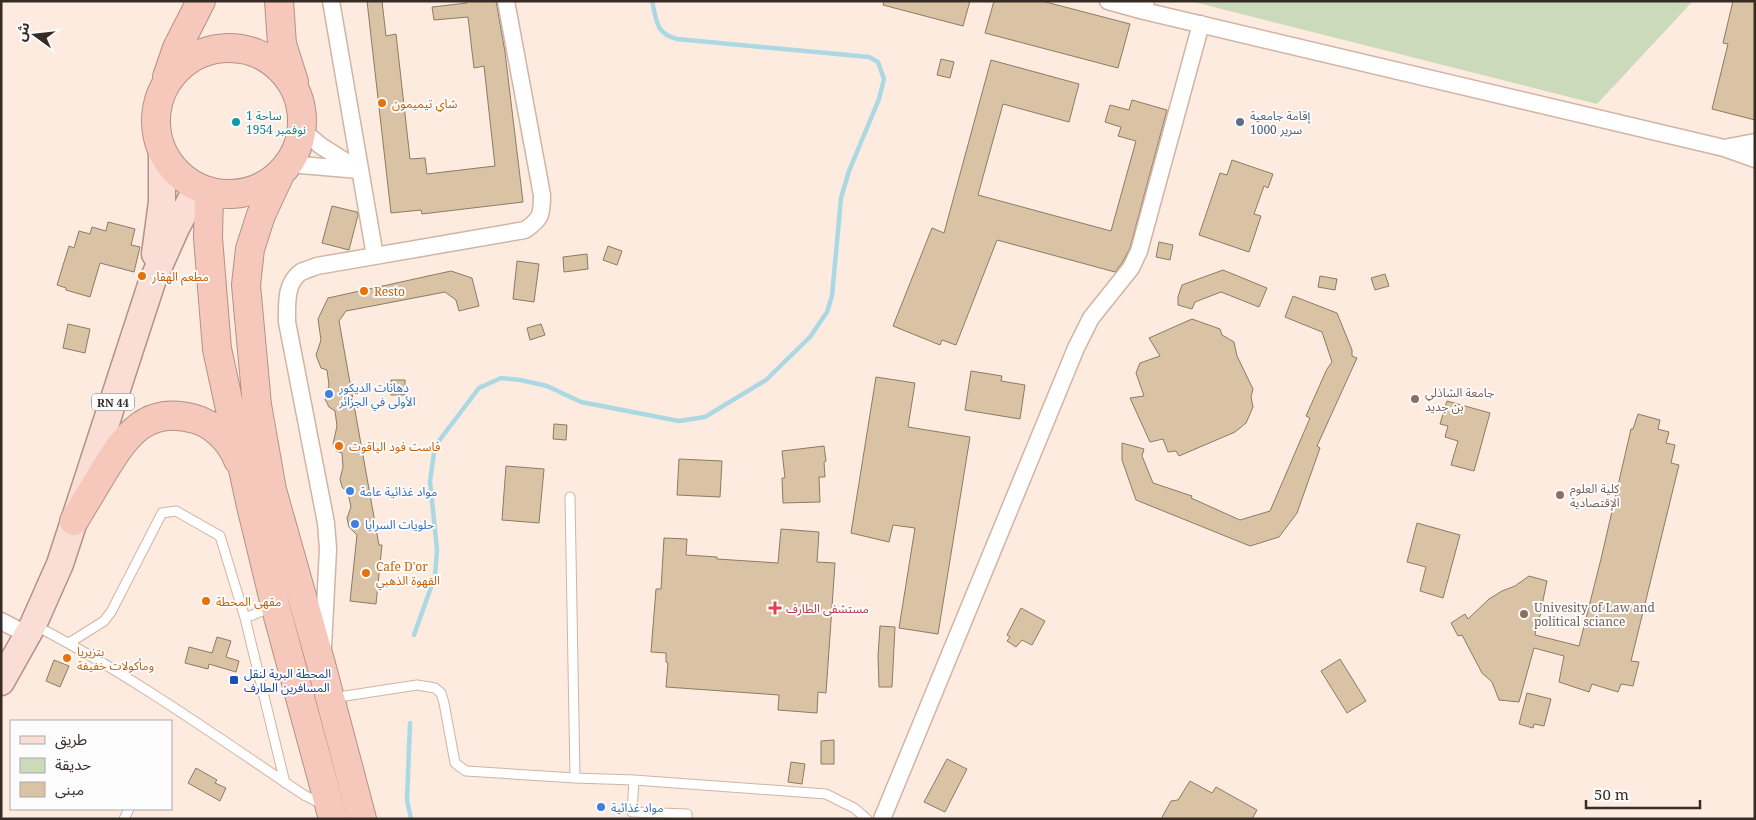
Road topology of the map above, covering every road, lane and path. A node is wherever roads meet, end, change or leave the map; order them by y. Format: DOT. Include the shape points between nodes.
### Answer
graph roads {
  1 [pos="201,1"];
  2 [pos="278,1"];
  3 [pos="331,1"];
  4 [pos="506,1"];
  5 [pos="1108,1"];
  6 [pos="1145,6"];
  7 [pos="1202,24"];
  8 [pos="162,90"];
  9 [pos="297,93"];
  10 [pos="302,130"];
  11 [pos="1755,142"];
  12 [pos="1724,148"];
  13 [pos="162,151"];
  14 [pos="1755,159"];
  15 [pos="284,169"];
  16 [pos="359,170"];
  17 [pos="203,190"];
  18 [pos="375,256"];
  19 [pos="152,282"];
  20 [pos="570,498"];
  21 [pos="251,506"];
  22 [pos="74,521"];
  23 [pos="275,605"];
  24 [pos="245,618"];
  25 [pos="1,621"];
  26 [pos="30,630"];
  27 [pos="69,643"];
  28 [pos="321,664"];
  29 [pos="1,682"];
  30 [pos="330,699"];
  31 [pos="575,778"];
  32 [pos="634,780"];
  33 [pos="285,783"];
  34 [pos="346,812"];
  35 [pos="687,819"];
  36 [pos="867,819"];
  37 [pos="882,819"];
  1 -- 8 [label="highway" via="177,48"];
  2 -- 9 [label="highway" via="282,44"];
  3 -- 16 [label="street"];
  4 -- 18 [label="street" via="542,195 542,211 538,220 525,230"];
  5 -- 6 [label="street"];
  6 -- 7 [label="street"];
  7 -- 12 [label="street"];
  7 -- 37 [label="street" via="1139,251 1131,268 1091,318 1076,348"];
  8 -- 9 [label="highway" via="188,60 224,48 262,56 283,71"];
  8 -- 13 [label="highway" via="155,120"];
  9 -- 10 [label="highway"];
  10 -- 15 [label="highway" via="295,153"];
  10 -- 16 [label="street"];
  11 -- 12 [label="street"];
  12 -- 14 [label="street"];
  13 -- 17 [label="highway" via="176,173"];
  13 -- 19 [label="main road, RN 44" via="162,202"];
  15 -- 16 [label="street"];
  15 -- 17 [label="highway" via="247,193 228,195"];
  15 -- 28 [label="highway" via="261,214 250,249 246,285 257,405 272,490"];
  16 -- 18 [label="street"];
  17 -- 19 [label="main road, RN 44" via="176,228"];
  17 -- 21 [label="highway" via="217,349"];
  18 -- 28 [label="street" via="316,266 300,273 290,285 287,299 286,322 326,523"];
  19 -- 22 [label="main road, RN 44"];
  20 -- 31 [label="lane"];
  21 -- 22 [label="highway" via="238,458 225,439 197,420 170,415 141,424 129,434"];
  21 -- 23 [label="highway"];
  22 -- 26 [label="main road, RN 44" via="60,564"];
  23 -- 24 [label="lane"];
  23 -- 34 [label="highway"];
  24 -- 27 [label="lane" via="220,536 176,511 168,511 162,513 111,612 104,621"];
  24 -- 33 [label="lane"];
  25 -- 26 [label="street"];
  26 -- 27 [label="lane"];
  26 -- 29 [label="main road, RN 44"];
  27 -- 33 [label="lane"];
  28 -- 30 [label="highway"];
  30 -- 31 [label="lane" via="417,685 435,688 444,703 455,764 460,769"];
  30 -- 34 [label="highway"];
  31 -- 32 [label="lane"];
  32 -- 35 [label="lane" via="632,812 687,814"];
  32 -- 36 [label="lane" via="826,794 854,808"];
  33 -- 34 [label="lane" via="304,796"];
}
